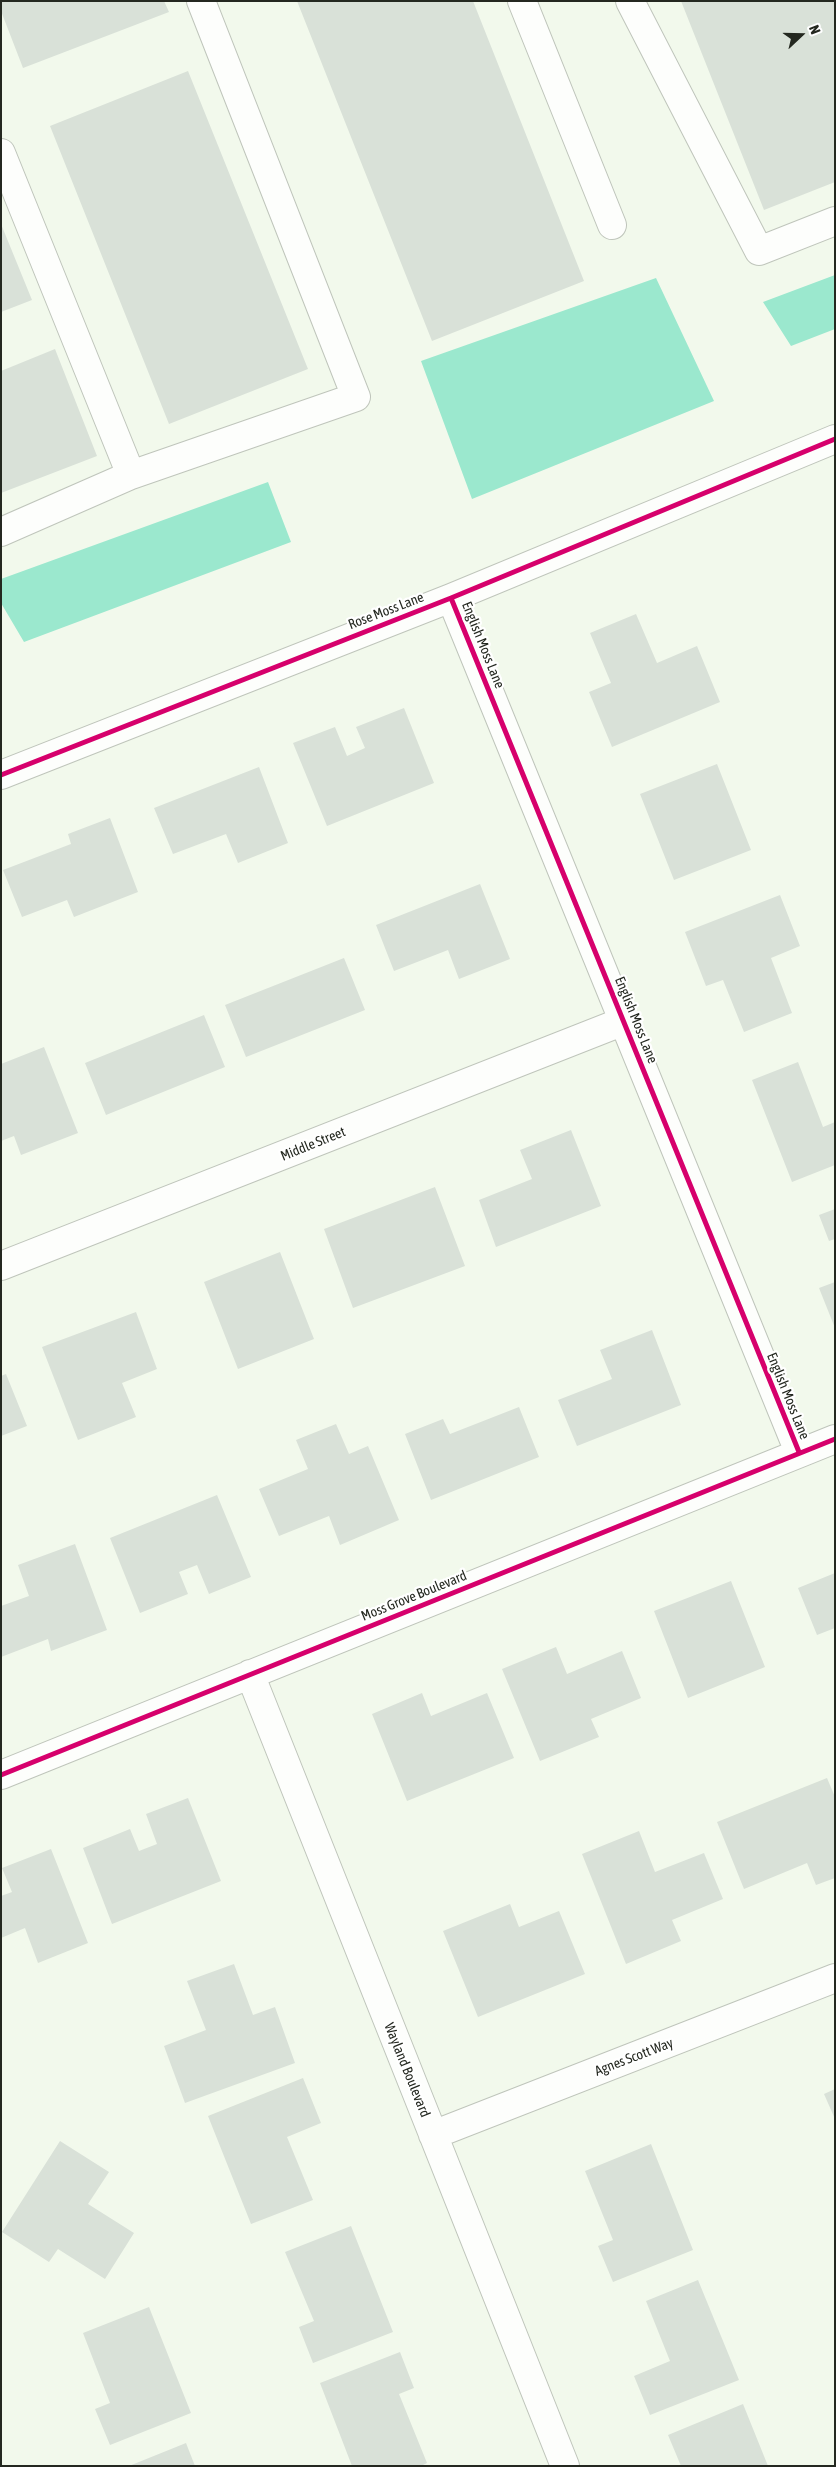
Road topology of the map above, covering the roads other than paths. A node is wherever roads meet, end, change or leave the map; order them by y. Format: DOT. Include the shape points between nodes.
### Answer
graph roads {
  1 [pos="201,1"];
  2 [pos="522,1"];
  3 [pos="630,1"];
  4 [pos="1,153"];
  5 [pos="835,221"];
  6 [pos="612,225"];
  7 [pos="835,439"];
  8 [pos="131,475"];
  9 [pos="1,532"];
  10 [pos="451,598"];
  11 [pos="1,775"];
  12 [pos="624,1021"];
  13 [pos="1,1266"];
  14 [pos="835,1439"];
  15 [pos="799,1452"];
  16 [pos="250,1674"];
  17 [pos="1,1774"];
  18 [pos="835,1978"];
  19 [pos="433,2135"];
  20 [pos="565,2466"];
  1 -- 8 [label="street" via="356,397"];
  2 -- 6 [label="street"];
  3 -- 5 [label="street" via="759,251"];
  4 -- 8 [label="street"];
  7 -- 10 [label="street, Rose Moss Lane"];
  8 -- 9 [label="street"];
  10 -- 11 [label="street, Rose Moss Lane"];
  10 -- 12 [label="street, English Moss Lane"];
  12 -- 13 [label="street, Middle Street"];
  12 -- 15 [label="street, English Moss Lane"];
  14 -- 15 [label="street, Moss Grove Boulevard"];
  15 -- 16 [label="street, Moss Grove Boulevard"];
  16 -- 17 [label="street, Moss Grove Boulevard"];
  16 -- 19 [label="street, Wayland Boulevard"];
  18 -- 19 [label="street, Agnes Scott Way"];
  19 -- 20 [label="street, Wayland Boulevard"];
}
